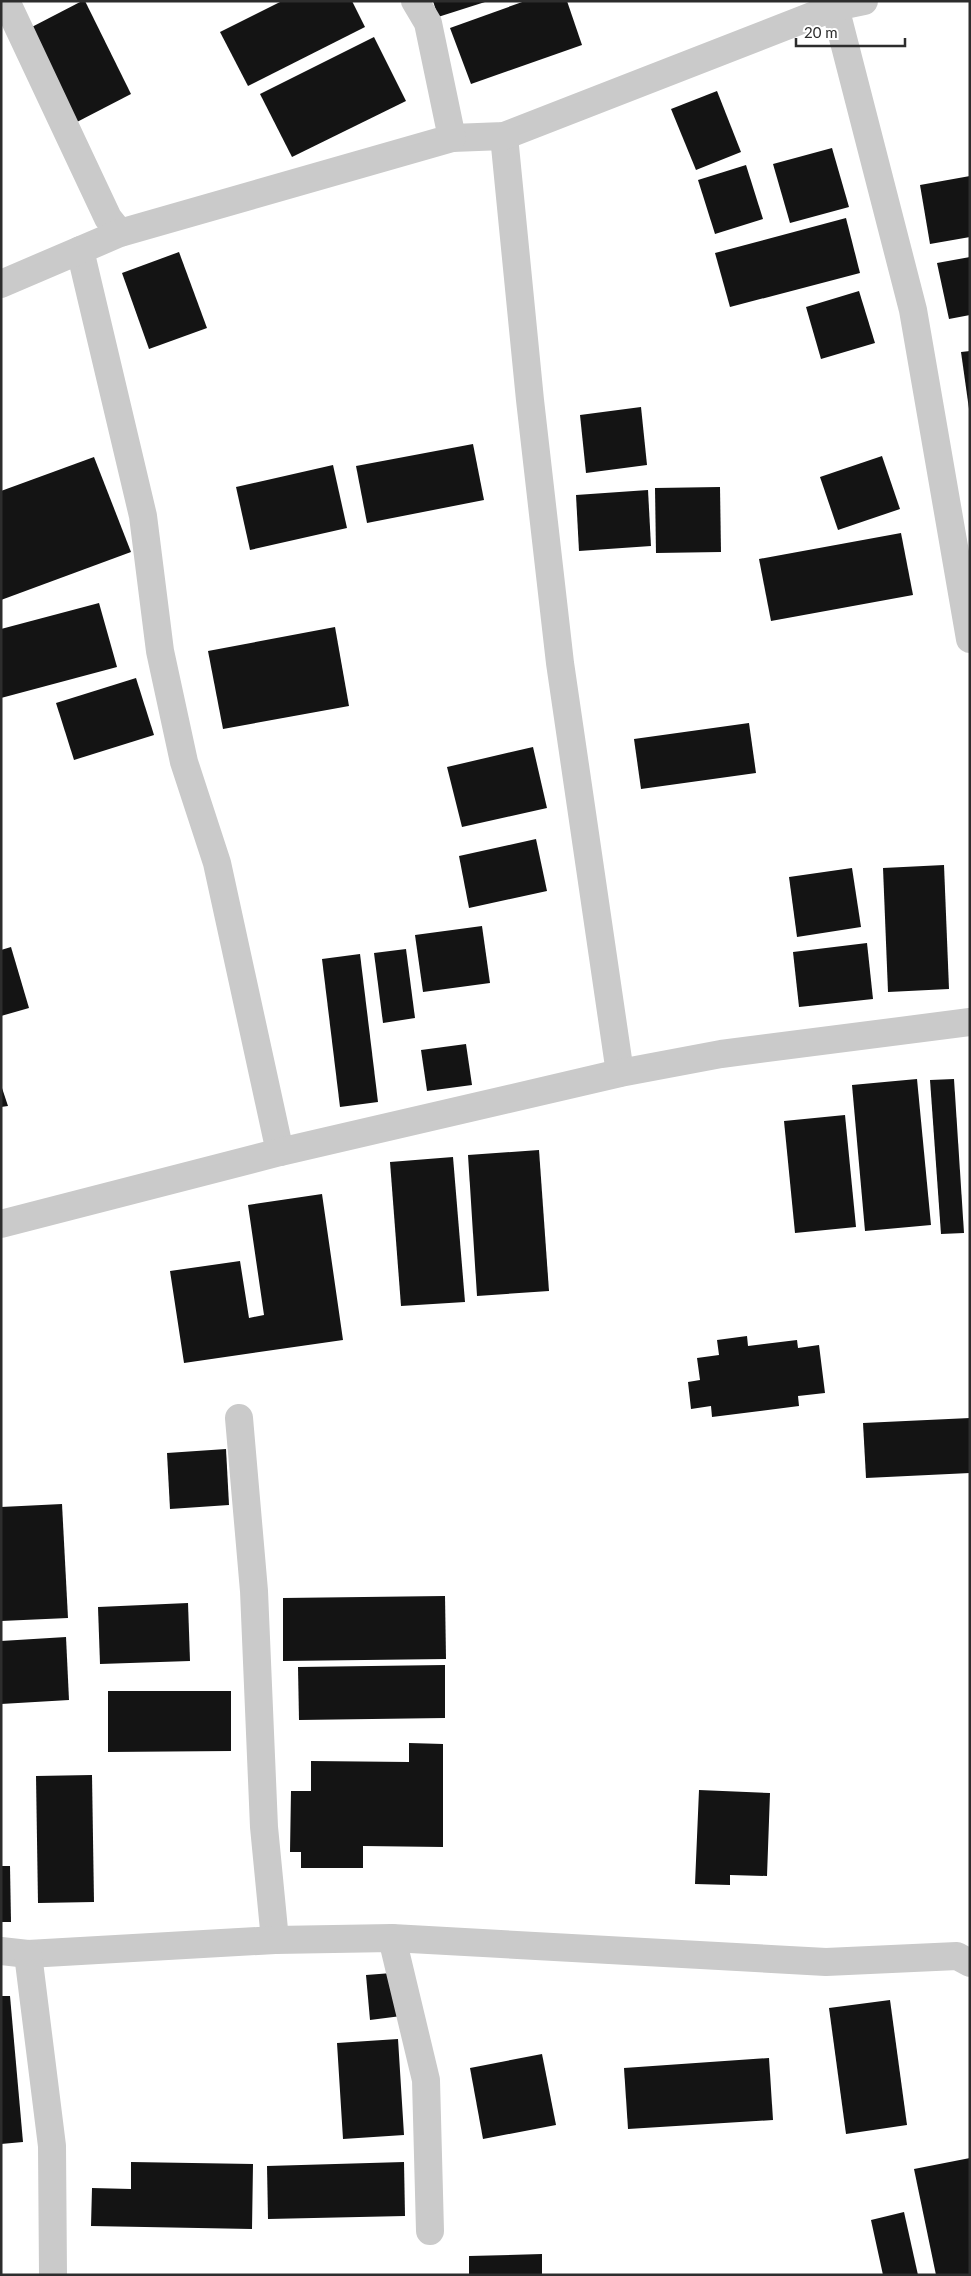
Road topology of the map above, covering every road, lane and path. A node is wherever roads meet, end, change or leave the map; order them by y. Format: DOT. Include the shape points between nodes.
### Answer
graph roads {
  1 [pos="6,1"];
  2 [pos="415,1"];
  3 [pos="864,1"];
  4 [pos="832,4"];
  5 [pos="504,136"];
  6 [pos="452,138"];
  7 [pos="120,233"];
  8 [pos="80,250"];
  9 [pos="1,284"];
  10 [pos="970,639"];
  11 [pos="970,1022"];
  12 [pos="620,1073"];
  13 [pos="280,1152"];
  14 [pos="1,1224"];
  15 [pos="239,1418"];
  16 [pos="392,1938"];
  17 [pos="275,1940"];
  18 [pos="1,1951"];
  19 [pos="28,1954"];
  20 [pos="966,1956"];
  21 [pos="430,2231"];
  22 [pos="54,2275"];
  1 -- 7 [label="street" via="108,218"];
  2 -- 6 [label="street" via="428,23"];
  3 -- 4 [label="street"];
  4 -- 5 [label="street"];
  4 -- 10 [label="street" via="913,310"];
  5 -- 6 [label="street"];
  5 -- 12 [label="street" via="560,663"];
  6 -- 7 [label="street"];
  7 -- 8 [label="street"];
  8 -- 9 [label="street"];
  8 -- 13 [label="street" via="143,516 160,651 184,762 217,863"];
  11 -- 12 [label="street" via="721,1054"];
  12 -- 13 [label="street"];
  13 -- 14 [label="street"];
  15 -- 17 [label="street" via="254,1591 264,1827"];
  16 -- 17 [label="street"];
  16 -- 20 [label="street" via="826,1962"];
  16 -- 21 [label="street" via="426,2080"];
  17 -- 19 [label="street"];
  18 -- 19 [label="street"];
  19 -- 22 [label="street" via="52,2146"];
}
